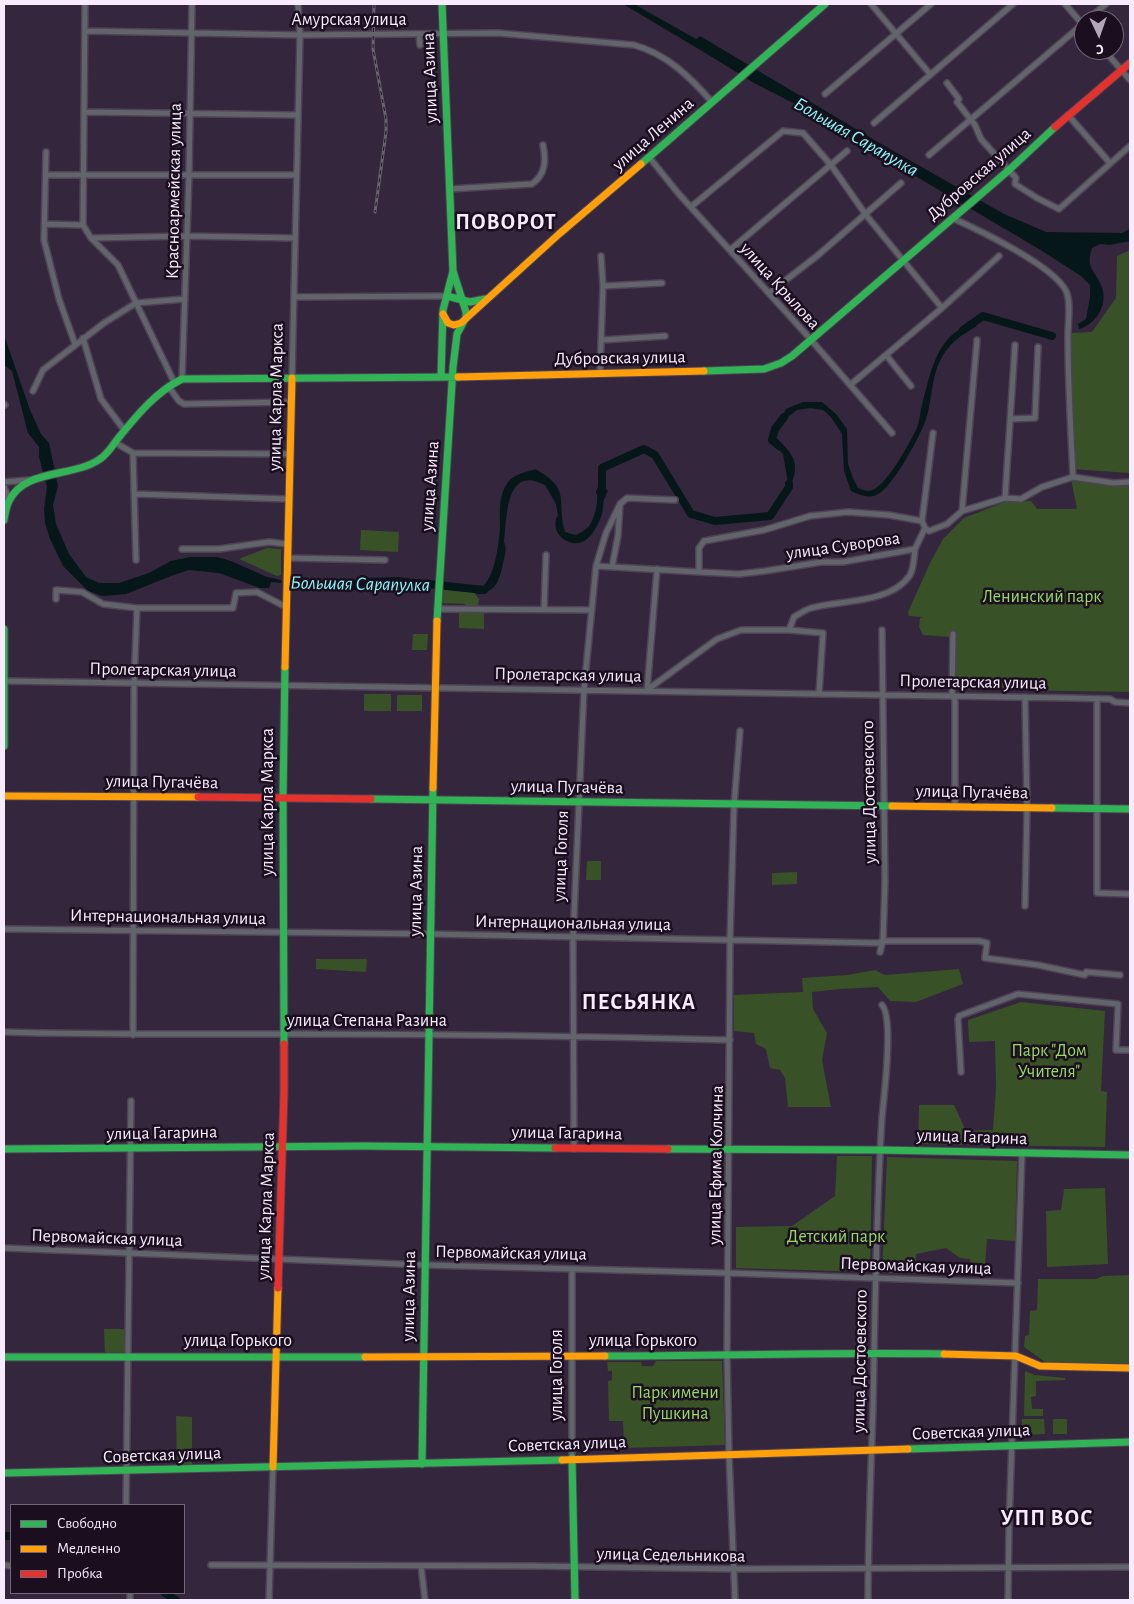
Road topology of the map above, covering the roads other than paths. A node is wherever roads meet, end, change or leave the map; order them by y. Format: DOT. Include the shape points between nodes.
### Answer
graph roads {
  1 [pos="85,4"];
  2 [pos="192,4"];
  3 [pos="298,4"];
  4 [pos="442,4"];
  5 [pos="825,4"];
  6 [pos="871,4"];
  7 [pos="931,4"];
  8 [pos="1013,4"];
  9 [pos="1065,4"];
  10 [pos="1074,14"];
  11 [pos="85,30"];
  12 [pos="190,33"];
  13 [pos="1074,33"];
  14 [pos="419,34"];
  15 [pos="443,34"];
  16 [pos="896,34"];
  17 [pos="300,35"];
  18 [pos="420,45"];
  19 [pos="1113,60"];
  20 [pos="1130,63"];
  21 [pos="1122,70"];
  22 [pos="930,74"];
  23 [pos="1130,80"];
  24 [pos="947,83"];
  25 [pos="825,94"];
  26 [pos="712,102"];
  27 [pos="85,112"];
  28 [pos="190,112"];
  29 [pos="297,114"];
  30 [pos="1068,115"];
  31 [pos="971,120"];
  32 [pos="874,123"];
  33 [pos="543,145"];
  34 [pos="1130,146"];
  35 [pos="847,151"];
  36 [pos="46,152"];
  37 [pos="930,155"];
  38 [pos="649,157"];
  39 [pos="1110,163"];
  40 [pos="832,165"];
  41 [pos="1009,170"];
  42 [pos="46,175"];
  43 [pos="82,175"];
  44 [pos="189,175"];
  45 [pos="296,175"];
  46 [pos="901,183"];
  47 [pos="450,188"];
  48 [pos="692,206"];
  49 [pos="866,215"];
  50 [pos="954,216"];
  51 [pos="45,224"];
  52 [pos="83,225"];
  53 [pos="187,236"];
  54 [pos="91,238"];
  55 [pos="294,238"];
  56 [pos="730,250"];
  57 [pos="601,256"];
  58 [pos="999,256"];
  59 [pos="903,260"];
  60 [pos="453,271"];
  61 [pos="662,283"];
  62 [pos="501,286"];
  63 [pos="603,286"];
  64 [pos="769,293"];
  65 [pos="447,296"];
  66 [pos="294,297"];
  67 [pos="185,299"];
  68 [pos="463,301"];
  69 [pos="136,303"];
  70 [pos="465,308"];
  71 [pos="942,308"];
  72 [pos="443,311"];
  73 [pos="465,320"];
  74 [pos="665,336"];
  75 [pos="83,338"];
  76 [pos="602,340"];
  77 [pos="810,340"];
  78 [pos="977,340"];
  79 [pos="75,344"];
  80 [pos="1015,344"];
  81 [pos="1038,347"];
  82 [pos="886,355"];
  83 [pos="600,373"];
  84 [pos="441,377"];
  85 [pos="452,377"];
  86 [pos="292,378"];
  87 [pos="182,379"];
  88 [pos="171,384"];
  89 [pos="850,385"];
  90 [pos="911,386"];
  91 [pos="33,391"];
  92 [pos="291,402"];
  93 [pos="1011,419"];
  94 [pos="125,431"];
  95 [pos="892,433"];
  96 [pos="933,433"];
  97 [pos="116,443"];
  98 [pos="134,453"];
  99 [pos="290,454"];
  100 [pos="1073,477"];
  101 [pos="34,479"];
  102 [pos="4,482"];
  103 [pos="1130,482"];
  104 [pos="4,487"];
  105 [pos="135,494"];
  106 [pos="1005,498"];
  107 [pos="288,499"];
  108 [pos="675,500"];
  109 [pos="620,504"];
  110 [pos="6,507"];
  111 [pos="962,512"];
  112 [pos="4,520"];
  113 [pos="922,521"];
  114 [pos="925,528"];
  115 [pos="287,544"];
  116 [pos="182,549"];
  117 [pos="915,549"];
  118 [pos="546,555"];
  119 [pos="287,558"];
  120 [pos="136,560"];
  121 [pos="385,560"];
  122 [pos="596,566"];
  123 [pos="612,567"];
  124 [pos="657,569"];
  125 [pos="699,572"];
  126 [pos="56,599"];
  127 [pos="286,604"];
  128 [pos="137,608"];
  129 [pos="437,609"];
  130 [pos="544,609"];
  131 [pos="592,610"];
  132 [pos="4,629"];
  133 [pos="788,630"];
  134 [pos="882,630"];
  135 [pos="953,634"];
  136 [pos="4,681"];
  137 [pos="134,684"];
  138 [pos="285,686"];
  139 [pos="435,687"];
  140 [pos="584,689"];
  141 [pos="646,691"];
  142 [pos="819,694"];
  143 [pos="882,694"];
  144 [pos="952,696"];
  145 [pos="1025,698"];
  146 [pos="1097,699"];
  147 [pos="1130,702"];
  148 [pos="740,730"];
  149 [pos="4,746"];
  150 [pos="4,796"];
  151 [pos="134,797"];
  152 [pos="283,797"];
  153 [pos="432,800"];
  154 [pos="578,802"];
  155 [pos="734,805"];
  156 [pos="883,806"];
  157 [pos="955,807"];
  158 [pos="1027,808"];
  159 [pos="1098,809"];
  160 [pos="1130,809"];
  161 [pos="1130,894"];
  162 [pos="1025,906"];
  163 [pos="4,929"];
  164 [pos="132,930"];
  165 [pos="283,932"];
  166 [pos="430,934"];
  167 [pos="573,938"];
  168 [pos="730,940"];
  169 [pos="883,942"];
  170 [pos="880,952"];
  171 [pos="1120,975"];
  172 [pos="882,1005"];
  173 [pos="4,1032"];
  174 [pos="283,1034"];
  175 [pos="133,1035"];
  176 [pos="428,1036"];
  177 [pos="573,1036"];
  178 [pos="730,1040"];
  179 [pos="1130,1050"];
  180 [pos="961,1072"];
  181 [pos="131,1101"];
  182 [pos="282,1146"];
  183 [pos="426,1147"];
  184 [pos="574,1148"];
  185 [pos="4,1149"];
  186 [pos="130,1149"];
  187 [pos="730,1150"];
  188 [pos="881,1150"];
  189 [pos="1022,1153"];
  190 [pos="1130,1154"];
  191 [pos="4,1248"];
  192 [pos="129,1253"];
  193 [pos="279,1260"];
  194 [pos="425,1265"];
  195 [pos="572,1269"];
  196 [pos="728,1273"];
  197 [pos="876,1278"];
  198 [pos="1018,1283"];
  199 [pos="874,1353"];
  200 [pos="423,1355"];
  201 [pos="276,1356"];
  202 [pos="571,1356"];
  203 [pos="727,1356"];
  204 [pos="1016,1356"];
  205 [pos="4,1357"];
  206 [pos="128,1357"];
  207 [pos="1130,1368"];
  208 [pos="1130,1442"];
  209 [pos="1013,1446"];
  210 [pos="872,1450"];
  211 [pos="729,1454"];
  212 [pos="572,1458"];
  213 [pos="422,1464"];
  214 [pos="273,1467"];
  215 [pos="126,1471"];
  216 [pos="4,1474"];
  217 [pos="126,1504"];
  218 [pos="211,1565"];
  219 [pos="270,1565"];
  220 [pos="420,1566"];
  221 [pos="574,1567"];
  222 [pos="1130,1567"];
  223 [pos="1008,1568"];
  224 [pos="868,1569"];
  225 [pos="733,1570"];
  226 [pos="269,1600"];
  227 [pos="425,1600"];
  228 [pos="575,1600"];
  229 [pos="735,1600"];
  230 [pos="868,1600"];
  231 [pos="1008,1600"];
  1 -- 11 [label="street"];
  2 -- 12 [label="street, Красноармейская улица"];
  3 -- 17 [label="street, улица Карла Маркса"];
  4 -- 15 [label="main road, улица Азина"];
  5 -- 26 [label="main road, улица Ленина"];
  6 -- 16 [label="street"];
  7 -- 16 [label="street"];
  8 -- 22 [label="street"];
  9 -- 10 [label="street"];
  11 -- 12 [label="street, Амурская улица"];
  11 -- 27 [label="street"];
  12 -- 17 [label="street, Амурская улица"];
  12 -- 28 [label="street, Красноармейская улица"];
  13 -- 31 [label="street"];
  14 -- 15 [label="street, Амурская улица"];
  14 -- 17 [label="street, Амурская улица"];
  14 -- 18 [label="street"];
  15 -- 26 [label="street, Амурская улица" via="512,34 647,48 690,77"];
  15 -- 47 [label="main road, улица Азина"];
  16 -- 22 [label="street"];
  16 -- 25 [label="street"];
  17 -- 29 [label="street, улица Карла Маркса"];
  19 -- 21 [label="street"];
  20 -- 21 [label="main road, Дубровская улица"];
  21 -- 23 [label="street"];
  21 -- 30 [label="main road, Дубровская улица"];
  22 -- 32 [label="street"];
  24 -- 31 [label="street"];
  26 -- 38 [label="main road, улица Ленина"];
  27 -- 28 [label="street"];
  27 -- 43 [label="street"];
  28 -- 29 [label="street"];
  28 -- 44 [label="street, Красноармейская улица"];
  29 -- 45 [label="street, улица Карла Маркса"];
  30 -- 39 [label="street"];
  30 -- 41 [label="main road, Дубровская улица"];
  31 -- 37 [label="street"];
  31 -- 41 [label="street" via="981,139"];
  33 -- 47 [label="street" via="546,161 538,180 532,184"];
  34 -- 39 [label="street"];
  35 -- 40 [label="street"];
  36 -- 42 [label="street"];
  38 -- 48 [label="street, улица Крылова"];
  38 -- 62 [label="main road, улица Ленина"];
  39 -- 41 [label="street" via="1059,209 1015,184 1016,178"];
  40 -- 48 [label="street" via="803,133 783,131"];
  40 -- 49 [label="street"];
  40 -- 56 [label="street"];
  41 -- 50 [label="main road, Дубровская улица"];
  42 -- 43 [label="street"];
  42 -- 51 [label="street"];
  43 -- 44 [label="street"];
  43 -- 52 [label="street"];
  44 -- 45 [label="street"];
  44 -- 53 [label="street, Красноармейская улица"];
  45 -- 55 [label="street, улица Карла Маркса"];
  46 -- 49 [label="street"];
  47 -- 60 [label="main road, улица Азина"];
  48 -- 56 [label="street, улица Крылова"];
  49 -- 59 [label="street"];
  49 -- 64 [label="street"];
  50 -- 59 [label="main road, Дубровская улица"];
  50 -- 100 [label="street" via="1039,266 1066,291"];
  51 -- 52 [label="street"];
  51 -- 79 [label="street" via="44,240"];
  52 -- 54 [label="street"];
  53 -- 54 [label="street"];
  53 -- 55 [label="street"];
  53 -- 67 [label="street, Красноармейская улица"];
  54 -- 69 [label="street" via="118,265"];
  55 -- 66 [label="street, улица Карла Маркса"];
  56 -- 64 [label="street, улица Крылова"];
  57 -- 63 [label="street"];
  58 -- 71 [label="street"];
  59 -- 71 [label="street"];
  59 -- 77 [label="main road, Дубровская улица"];
  60 -- 65 [label="main road, улица Азина"];
  60 -- 68 [label="main road, улица Азина"];
  61 -- 63 [label="street"];
  62 -- 68 [label="main road, улица Ленина" via="478,302"];
  62 -- 73 [label="main road, улица Ленина"];
  63 -- 76 [label="street"];
  64 -- 77 [label="street, улица Крылова"];
  65 -- 66 [label="street"];
  65 -- 68 [label="main road, улица Ленина"];
  65 -- 72 [label="main road, улица Азина"];
  66 -- 86 [label="street, улица Карла Маркса"];
  67 -- 69 [label="street"];
  67 -- 87 [label="street, Красноармейская улица"];
  68 -- 70 [label="main road, улица Азина"];
  69 -- 75 [label="street"];
  69 -- 88 [label="street"];
  70 -- 72 [label="main road" via="455,302 448,303"];
  70 -- 73 [label="main road"];
  71 -- 82 [label="street"];
  72 -- 73 [label="main road" via="445,321 451,325"];
  72 -- 84 [label="main road, улица Азина"];
  73 -- 85 [label="main road, улица Азина" via="456,341"];
  74 -- 76 [label="street"];
  75 -- 79 [label="street"];
  75 -- 94 [label="street" via="101,399"];
  76 -- 83 [label="street"];
  77 -- 83 [label="main road, Дубровская улица" via="781,363 764,369"];
  77 -- 89 [label="street, улица Крылова"];
  78 -- 111 [label="street"];
  79 -- 91 [label="street" via="43,370"];
  80 -- 93 [label="street"];
  81 -- 93 [label="street" via="1035,418"];
  82 -- 89 [label="street"];
  82 -- 90 [label="street"];
  83 -- 85 [label="main road, Дубровская улица"];
  84 -- 85 [label="main road, Дубровская улица"];
  84 -- 86 [label="main road, Дубровская улица"];
  85 -- 129 [label="main road, улица Азина"];
  86 -- 87 [label="main road, Дубровская улица"];
  86 -- 92 [label="main road, улица Карла Маркса"];
  87 -- 88 [label="main road, Дубровская улица"];
  88 -- 92 [label="street" via="179,401 184,404"];
  88 -- 94 [label="main road, Дубровская улица"];
  89 -- 95 [label="street, улица Крылова"];
  92 -- 99 [label="main road, улица Карла Маркса"];
  93 -- 106 [label="street"];
  94 -- 97 [label="main road, Дубровская улица"];
  96 -- 113 [label="street"];
  97 -- 98 [label="street"];
  97 -- 101 [label="main road, Дубровская улица" via="96,463 80,470"];
  98 -- 99 [label="street"];
  98 -- 105 [label="street"];
  99 -- 107 [label="main road, улица Карла Маркса"];
  100 -- 103 [label="street"];
  100 -- 106 [label="street" via="1042,486 1021,498"];
  101 -- 102 [label="street"];
  101 -- 110 [label="main road" via="18,490"];
  104 -- 110 [label="street" via="8,497"];
  105 -- 107 [label="street"];
  105 -- 120 [label="street"];
  106 -- 111 [label="street"];
  107 -- 115 [label="main road, улица Карла Маркса"];
  108 -- 109 [label="street" via="627,498"];
  109 -- 122 [label="street, улица Гоголя" via="606,533"];
  109 -- 123 [label="street"];
  110 -- 112 [label="main road"];
  111 -- 114 [label="street" via="947,524 929,531"];
  113 -- 114 [label="street"];
  113 -- 125 [label="street" via="848,512 810,516 764,530 704,541 699,548"];
  114 -- 117 [label="street"];
  115 -- 116 [label="street" via="269,542 219,549"];
  115 -- 119 [label="main road, улица Карла Маркса"];
  117 -- 125 [label="street, улица Суворова" via="843,562 739,574"];
  117 -- 133 [label="street, улица Суворова" via="910,576 896,588 870,599 811,608 794,617"];
  118 -- 130 [label="street"];
  119 -- 121 [label="street"];
  119 -- 127 [label="main road, улица Карла Маркса"];
  122 -- 123 [label="street, улица Суворова"];
  122 -- 131 [label="street, улица Гоголя"];
  123 -- 124 [label="street, улица Суворова"];
  124 -- 125 [label="street, улица Суворова"];
  124 -- 141 [label="street"];
  126 -- 128 [label="street" via="56,590 82,592 102,604"];
  127 -- 128 [label="street" via="257,592 236,594 233,608"];
  127 -- 138 [label="main road, улица Карла Маркса"];
  128 -- 137 [label="street"];
  129 -- 130 [label="street"];
  129 -- 139 [label="main road, улица Азина"];
  130 -- 131 [label="street"];
  131 -- 140 [label="street, улица Гоголя"];
  132 -- 136 [label="main road"];
  133 -- 141 [label="street" via="741,630 717,639"];
  133 -- 142 [label="street" via="823,633"];
  134 -- 143 [label="street, улица Достоевского"];
  135 -- 144 [label="street"];
  136 -- 137 [label="street, Пролетарская улица"];
  136 -- 149 [label="main road"];
  137 -- 138 [label="street, Пролетарская улица"];
  137 -- 151 [label="street"];
  138 -- 139 [label="street, Пролетарская улица"];
  138 -- 152 [label="main road, улица Карла Маркса"];
  139 -- 140 [label="street, Пролетарская улица"];
  139 -- 153 [label="main road, улица Азина"];
  140 -- 141 [label="street, Пролетарская улица"];
  140 -- 154 [label="street, улица Гоголя"];
  141 -- 142 [label="street, Пролетарская улица"];
  142 -- 143 [label="street, Пролетарская улица"];
  143 -- 144 [label="street, Пролетарская улица"];
  143 -- 156 [label="street, улица Достоевского"];
  144 -- 145 [label="street, Пролетарская улица"];
  144 -- 157 [label="street"];
  145 -- 146 [label="street, Пролетарская улица"];
  145 -- 158 [label="street"];
  146 -- 147 [label="street, Пролетарская улица"];
  146 -- 159 [label="street"];
  148 -- 155 [label="street, улица Ефима Колчина"];
  150 -- 151 [label="main road, улица Пугачёва"];
  151 -- 152 [label="main road, улица Пугачёва"];
  151 -- 164 [label="street"];
  152 -- 153 [label="main road, улица Пугачёва"];
  152 -- 165 [label="main road, улица Карла Маркса"];
  153 -- 154 [label="main road, улица Пугачёва"];
  153 -- 166 [label="main road, улица Азина"];
  154 -- 155 [label="main road, улица Пугачёва"];
  154 -- 167 [label="street, улица Гоголя"];
  155 -- 156 [label="main road, улица Пугачёва"];
  155 -- 168 [label="street, улица Ефима Колчина"];
  156 -- 157 [label="main road, улица Пугачёва"];
  156 -- 169 [label="street, улица Достоевского"];
  157 -- 158 [label="main road, улица Пугачёва"];
  158 -- 159 [label="main road, улица Пугачёва"];
  158 -- 162 [label="street"];
  159 -- 160 [label="main road, улица Пугачёва"];
  159 -- 161 [label="street" via="1097,893"];
  163 -- 164 [label="street, Интернациональная улица"];
  164 -- 165 [label="street, Интернациональная улица"];
  164 -- 175 [label="street"];
  165 -- 166 [label="street, Интернациональная улица"];
  165 -- 174 [label="main road, улица Карла Маркса"];
  166 -- 167 [label="street, Интернациональная улица"];
  166 -- 176 [label="main road, улица Азина"];
  167 -- 168 [label="street, Интернациональная улица"];
  167 -- 177 [label="street, улица Гоголя"];
  168 -- 169 [label="street, Интернациональная улица"];
  168 -- 178 [label="street, улица Ефима Колчина"];
  169 -- 170 [label="street, улица Достоевского"];
  169 -- 171 [label="street, Интернациональная улица" via="979,941 987,943 985,958 1086,976 1086,972"];
  172 -- 188 [label="street, улица Достоевского" via="886,1009 888,1038"];
  173 -- 175 [label="street, улица Степана Разина"];
  174 -- 175 [label="street, улица Степана Разина"];
  174 -- 176 [label="street, улица Степана Разина"];
  174 -- 182 [label="main road, улица Карла Маркса"];
  176 -- 177 [label="street, улица Степана Разина"];
  176 -- 183 [label="main road, улица Азина"];
  177 -- 178 [label="street, улица Степана Разина"];
  177 -- 184 [label="street, улица Гоголя"];
  178 -- 187 [label="street, улица Ефима Колчина"];
  179 -- 180 [label="street" via="1116,1050 1118,1004 1018,994 959,1016"];
  181 -- 186 [label="street"];
  182 -- 183 [label="main road, улица Гагарина"];
  182 -- 186 [label="main road, улица Гагарина"];
  182 -- 193 [label="main road, улица Карла Маркса"];
  183 -- 184 [label="main road, улица Гагарина"];
  183 -- 194 [label="main road, улица Азина"];
  184 -- 187 [label="main road, улица Гагарина"];
  185 -- 186 [label="main road, улица Гагарина"];
  186 -- 192 [label="street"];
  187 -- 188 [label="main road, улица Гагарина"];
  187 -- 196 [label="street, улица Ефима Колчина"];
  188 -- 189 [label="main road, улица Гагарина"];
  188 -- 197 [label="street, улица Достоевского"];
  189 -- 190 [label="main road, улица Гагарина"];
  189 -- 198 [label="street"];
  191 -- 192 [label="street, Первомайская улица"];
  192 -- 193 [label="street, Первомайская улица"];
  192 -- 206 [label="street"];
  193 -- 194 [label="street, Первомайская улица"];
  193 -- 201 [label="main road, улица Карла Маркса"];
  194 -- 195 [label="street, Первомайская улица"];
  194 -- 200 [label="main road, улица Азина"];
  195 -- 196 [label="street, Первомайская улица"];
  195 -- 202 [label="street, улица Гоголя"];
  196 -- 197 [label="street, Первомайская улица"];
  196 -- 203 [label="street, улица Ефима Колчина"];
  197 -- 198 [label="street, Первомайская улица"];
  197 -- 199 [label="street, улица Достоевского"];
  198 -- 204 [label="street"];
  199 -- 203 [label="main road, улица Горького"];
  199 -- 204 [label="main road, улица Горького"];
  199 -- 210 [label="street, улица Достоевского"];
  200 -- 201 [label="main road, улица Горького"];
  200 -- 202 [label="main road, улица Горького"];
  200 -- 213 [label="main road, улица Азина"];
  201 -- 206 [label="main road, улица Горького"];
  201 -- 214 [label="main road, улица Карла Маркса"];
  202 -- 203 [label="main road, улица Горького"];
  202 -- 212 [label="street, улица Гоголя"];
  203 -- 211 [label="street, улица Ефима Колчина"];
  204 -- 207 [label="main road, улица Горького" via="1040,1366"];
  204 -- 209 [label="street"];
  205 -- 206 [label="main road, улица Горького"];
  206 -- 215 [label="street"];
  208 -- 209 [label="main road, Советская улица"];
  209 -- 210 [label="main road, Советская улица"];
  209 -- 223 [label="street"];
  210 -- 211 [label="main road, Советская улица"];
  210 -- 224 [label="street, улица Достоевского"];
  211 -- 212 [label="main road, Советская улица"];
  211 -- 225 [label="street, улица Ефима Колчина"];
  212 -- 213 [label="main road, Советская улица"];
  212 -- 221 [label="main road, улица Гоголя"];
  213 -- 214 [label="main road, Советская улица"];
  214 -- 215 [label="main road, Советская улица"];
  214 -- 219 [label="street, улица Карла Маркса"];
  215 -- 216 [label="main road, Советская улица"];
  215 -- 217 [label="street"];
  218 -- 219 [label="street, улица Седельникова"];
  219 -- 220 [label="street, улица Седельникова"];
  219 -- 226 [label="street, улица Карла Маркса"];
  220 -- 221 [label="street, улица Седельникова"];
  220 -- 227 [label="street"];
  221 -- 225 [label="street, улица Седельникова"];
  221 -- 228 [label="main road, улица Гоголя"];
  222 -- 223 [label="street, улица Седельникова"];
  223 -- 224 [label="street, улица Седельникова"];
  223 -- 231 [label="street"];
  224 -- 225 [label="street, улица Седельникова"];
  224 -- 230 [label="street, улица Достоевского"];
  225 -- 229 [label="street, улица Ефима Колчина"];
}
